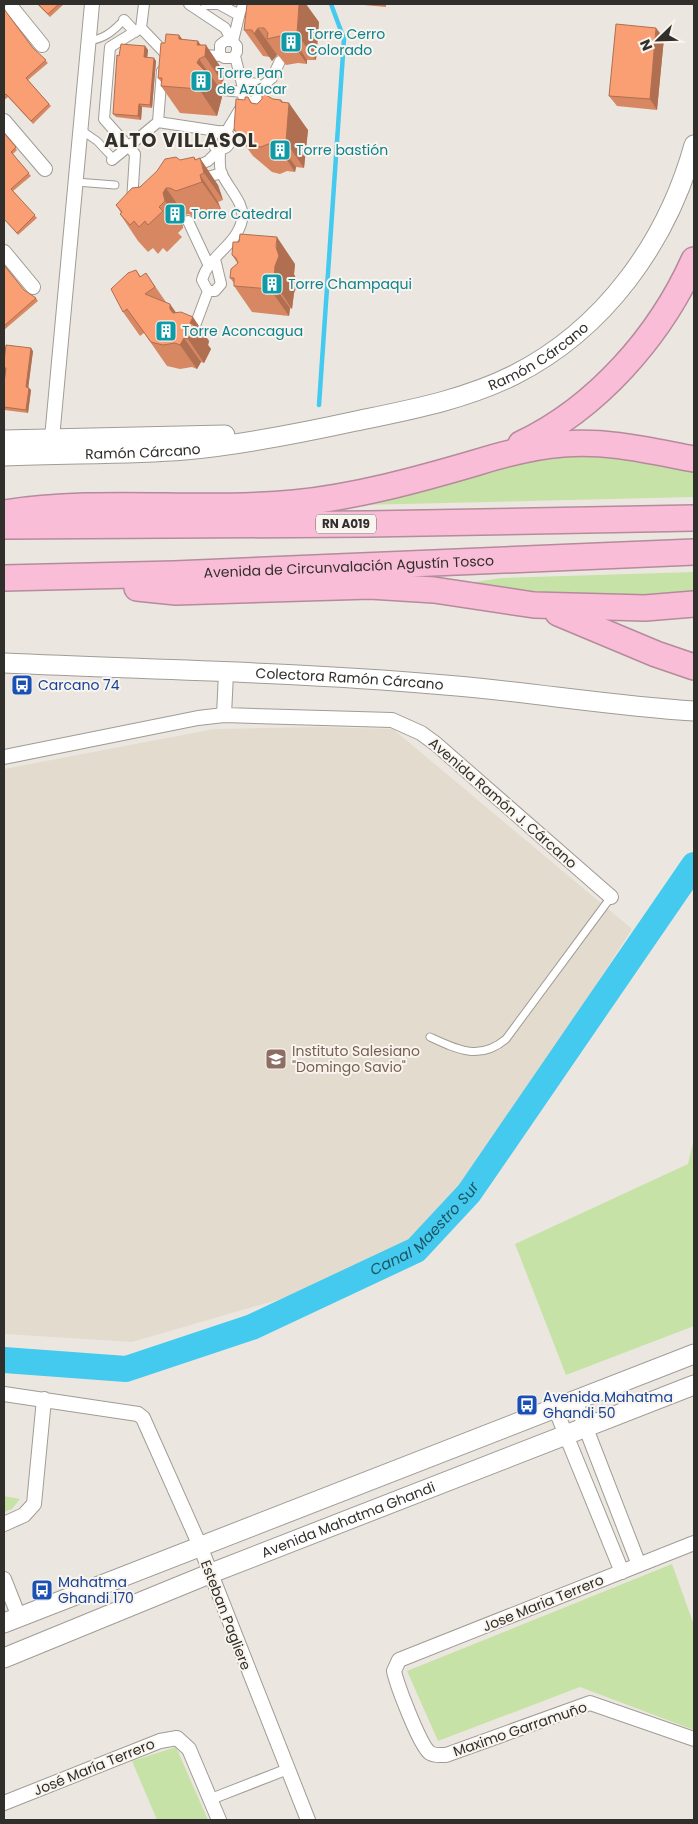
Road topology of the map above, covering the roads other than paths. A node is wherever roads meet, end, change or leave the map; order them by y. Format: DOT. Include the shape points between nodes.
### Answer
graph roads {
  1 [pos="92,4"];
  2 [pos="144,4"];
  3 [pos="189,4"];
  4 [pos="206,4"];
  5 [pos="244,4"];
  6 [pos="11,9"];
  7 [pos="239,15"];
  8 [pos="122,21"];
  9 [pos="138,30"];
  10 [pos="88,40"];
  11 [pos="232,41"];
  12 [pos="42,45"];
  13 [pos="193,54"];
  14 [pos="222,56"];
  15 [pos="235,56"];
  16 [pos="280,61"];
  17 [pos="223,90"];
  18 [pos="260,92"];
  19 [pos="243,93"];
  20 [pos="268,106"];
  21 [pos="4,121"];
  22 [pos="158,122"];
  23 [pos="80,130"];
  24 [pos="222,131"];
  25 [pos="694,145"];
  26 [pos="129,146"];
  27 [pos="220,149"];
  28 [pos="111,158"];
  29 [pos="45,169"];
  30 [pos="222,173"];
  31 [pos="76,182"];
  32 [pos="115,185"];
  33 [pos="133,212"];
  34 [pos="188,220"];
  35 [pos="4,252"];
  36 [pos="694,260"];
  37 [pos="212,263"];
  38 [pos="221,282"];
  39 [pos="232,286"];
  40 [pos="33,287"];
  41 [pos="208,291"];
  42 [pos="193,331"];
  43 [pos="4,440"];
  44 [pos="52,446"];
  45 [pos="4,456"];
  46 [pos="494,457"];
  47 [pos="694,459"];
  48 [pos="4,513"];
  49 [pos="694,518"];
  50 [pos="4,526"];
  51 [pos="694,552"];
  52 [pos="4,578"];
  53 [pos="40,578"];
  54 [pos="694,604"];
  55 [pos="534,605"];
  56 [pos="4,663"];
  57 [pos="694,667"];
  58 [pos="226,674"];
  59 [pos="694,711"];
  60 [pos="224,715"];
  61 [pos="4,757"];
  62 [pos="611,897"];
  63 [pos="430,1037"];
  64 [pos="694,1354"];
  65 [pos="694,1385"];
  66 [pos="4,1394"];
  67 [pos="44,1399"];
  68 [pos="575,1400"];
  69 [pos="556,1408"];
  70 [pos="584,1428"];
  71 [pos="566,1434"];
  72 [pos="4,1524"];
  73 [pos="694,1544"];
  74 [pos="200,1546"];
  75 [pos="638,1565"];
  76 [pos="622,1572"];
  77 [pos="209,1574"];
  78 [pos="4,1579"];
  79 [pos="12,1620"];
  80 [pos="4,1658"];
  81 [pos="694,1739"];
  82 [pos="430,1753"];
  83 [pos="288,1769"];
  84 [pos="211,1800"];
  85 [pos="4,1803"];
  86 [pos="219,1820"];
  87 [pos="308,1820"];
  1 -- 10 [label="street"];
  2 -- 9 [label="street"];
  3 -- 11 [label="street" via="225,28"];
  4 -- 7 [label="street" via="219,4"];
  5 -- 7 [label="street"];
  6 -- 12 [label="street"];
  7 -- 11 [label="street"];
  8 -- 9 [label="street"];
  8 -- 10 [label="lane" via="108,35"];
  9 -- 22 [label="street" via="168,53"];
  9 -- 26 [label="street" via="110,47 104,119"];
  10 -- 23 [label="street"];
  11 -- 14 [label="street" via="221,44"];
  11 -- 15 [label="street" via="238,49"];
  13 -- 14 [label="street"];
  14 -- 15 [label="street" via="227,59"];
  15 -- 19 [label="street"];
  16 -- 18 [label="street"];
  17 -- 19 [label="street"];
  18 -- 19 [label="street" via="256,101"];
  18 -- 19 [label="street" via="250,83"];
  18 -- 20 [label="street"];
  19 -- 24 [label="street"];
  21 -- 29 [label="street"];
  22 -- 24 [label="street"];
  22 -- 26 [label="street"];
  23 -- 28 [label="lane" via="97,141"];
  23 -- 31 [label="street"];
  24 -- 27 [label="street" via="213,136 212,141"];
  24 -- 27 [label="street" via="230,136 230,142"];
  25 -- 44 [label="main road, Ramón Cárcano" via="670,211 625,285 600,314 573,337 514,375 449,400 340,425 184,450"];
  26 -- 28 [label="street"];
  26 -- 33 [label="street" via="135,154"];
  27 -- 30 [label="street"];
  27 -- 30 [label="street" via="208,161 185,174 199,176 200,180"];
  30 -- 37 [label="street" via="241,206 243,219 236,235"];
  31 -- 32 [label="lane"];
  31 -- 44 [label="street"];
  34 -- 37 [label="street"];
  35 -- 40 [label="street"];
  36 -- 46 [label="highway" via="650,335 606,384 558,423"];
  37 -- 38 [label="street"];
  37 -- 41 [label="street" via="202,280"];
  38 -- 39 [label="street"];
  38 -- 41 [label="street" via="217,290"];
  41 -- 42 [label="street"];
  43 -- 44 [label="main road, Ramón Cárcano"];
  44 -- 45 [label="main road, Ramón Cárcano"];
  46 -- 47 [label="highway" via="541,446 591,443"];
  46 -- 48 [label="highway" via="352,493 294,503 45,507"];
  49 -- 50 [label="highway, RN A019" via="393,524"];
  51 -- 53 [label="highway, Avenida de Circunvalación Agustín Tosco"];
  52 -- 53 [label="highway, Avenida de Circunvalación Agustín Tosco"];
  53 -- 55 [label="highway" via="176,592 401,587"];
  54 -- 55 [label="highway" via="645,608"];
  55 -- 57 [label="highway"];
  56 -- 58 [label="main road, Colectora Ramón Cárcano"];
  58 -- 59 [label="main road, Colectora Ramón Cárcano" via="458,686 616,706"];
  58 -- 60 [label="street"];
  60 -- 61 [label="street, Avenida Ramón J. Cárcano"];
  60 -- 62 [label="street, Avenida Ramón J. Cárcano" via="370,718 392,720 408,726 436,744"];
  62 -- 63 [label="lane" via="506,1038 494,1048 480,1052 456,1049"];
  64 -- 68 [label="main road, Avenida Mahatma Ghandi"];
  65 -- 70 [label="main road, Avenida Mahatma Ghandi"];
  66 -- 67 [label="street"];
  67 -- 72 [label="street" via="34,1504 24,1515"];
  67 -- 74 [label="street, Esteban Pagliere" via="138,1414 148,1427"];
  68 -- 69 [label="main road, Avenida Mahatma Ghandi"];
  68 -- 70 [label="street"];
  69 -- 71 [label="street"];
  69 -- 74 [label="main road, Avenida Mahatma Ghandi"];
  70 -- 71 [label="main road, Avenida Mahatma Ghandi"];
  70 -- 75 [label="street"];
  71 -- 76 [label="street"];
  71 -- 77 [label="main road, Avenida Mahatma Ghandi"];
  73 -- 75 [label="street, Jose Maria Terrero"];
  74 -- 77 [label="street, Esteban Pagliere"];
  74 -- 79 [label="main road, Avenida Mahatma Ghandi"];
  75 -- 76 [label="street, Jose Maria Terrero"];
  76 -- 82 [label="street, Jose Maria Terrero" via="399,1660 395,1666 395,1679 421,1742"];
  77 -- 80 [label="main road, Avenida Mahatma Ghandi"];
  77 -- 83 [label="street, Esteban Pagliere"];
  78 -- 79 [label="street"];
  81 -- 82 [label="street, Maximo Garramuño" via="590,1702 446,1755"];
  83 -- 84 [label="street"];
  83 -- 87 [label="street, Esteban Pagliere"];
  84 -- 85 [label="street, José María Terrero" via="189,1748 177,1738 160,1741"];
  84 -- 86 [label="street"];
}
